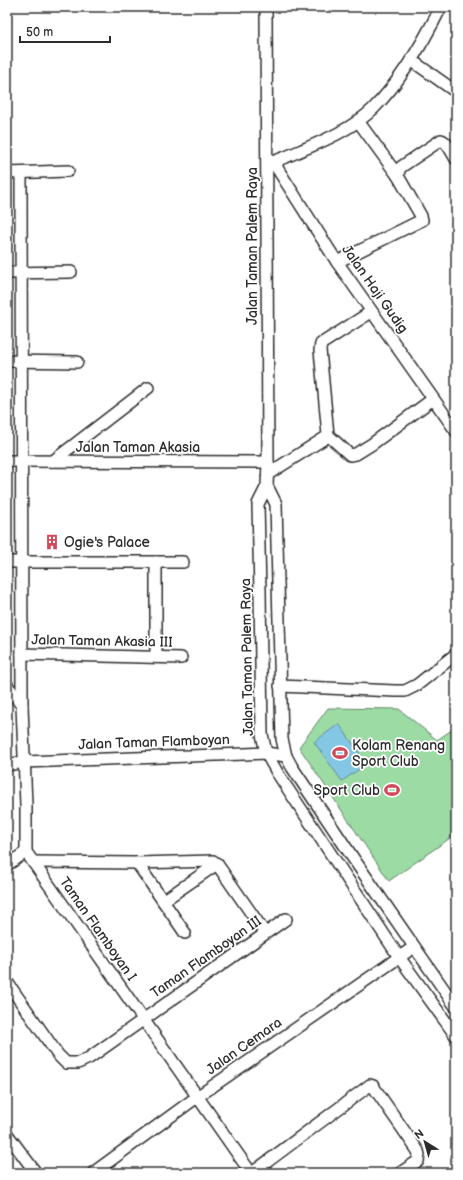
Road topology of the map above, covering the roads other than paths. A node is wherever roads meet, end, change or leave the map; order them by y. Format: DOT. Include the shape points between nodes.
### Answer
graph roads {
  1 [pos="266,7"];
  2 [pos="441,7"];
  3 [pos="411,60"];
  4 [pos="456,89"];
  5 [pos="358,121"];
  6 [pos="456,159"];
  7 [pos="272,162"];
  8 [pos="68,171"];
  9 [pos="7,173"];
  10 [pos="21,173"];
  11 [pos="398,176"];
  12 [pos="337,262"];
  13 [pos="21,272"];
  14 [pos="71,272"];
  15 [pos="7,273"];
  16 [pos="372,312"];
  17 [pos="7,361"];
  18 [pos="21,361"];
  19 [pos="77,362"];
  20 [pos="148,388"];
  21 [pos="433,399"];
  22 [pos="456,431"];
  23 [pos="328,435"];
  24 [pos="22,461"];
  25 [pos="53,461"];
  26 [pos="7,462"];
  27 [pos="268,462"];
  28 [pos="268,474"];
  29 [pos="267,486"];
  30 [pos="7,562"];
  31 [pos="22,562"];
  32 [pos="156,562"];
  33 [pos="183,562"];
  34 [pos="260,592"];
  35 [pos="278,592"];
  36 [pos="22,654"];
  37 [pos="456,654"];
  38 [pos="156,657"];
  39 [pos="181,658"];
  40 [pos="7,685"];
  41 [pos="280,686"];
  42 [pos="22,706"];
  43 [pos="266,753"];
  44 [pos="286,756"];
  45 [pos="24,762"];
  46 [pos="7,765"];
  47 [pos="26,852"];
  48 [pos="33,862"];
  49 [pos="137,863"];
  50 [pos="217,864"];
  51 [pos="7,865"];
  52 [pos="163,901"];
  53 [pos="286,919"];
  54 [pos="185,933"];
  55 [pos="265,934"];
  56 [pos="414,947"];
  57 [pos="399,957"];
  58 [pos="7,982"];
  59 [pos="456,1008"];
  60 [pos="143,1020"];
  61 [pos="456,1036"];
  62 [pos="197,1097"];
  63 [pos="7,1134"];
  64 [pos="36,1173"];
  65 [pos="93,1173"];
  66 [pos="252,1173"];
  67 [pos="400,1173"];
  1 -- 7 [label="street, Jalan Taman Palem Raya"];
  2 -- 3 [label="street"];
  3 -- 4 [label="street" via="452,89"];
  3 -- 5 [label="street" via="388,92"];
  5 -- 7 [label="street" via="318,143"];
  5 -- 11 [label="street"];
  6 -- 11 [label="street" via="446,143 441,140 402,167"];
  7 -- 12 [label="street, Jalan Haji Gudig"];
  7 -- 27 [label="street, Jalan Taman Palem Raya"];
  8 -- 10 [label="street"];
  9 -- 10 [label="street"];
  10 -- 13 [label="street"];
  11 -- 12 [label="street" via="422,220"];
  12 -- 16 [label="street, Jalan Haji Gudig"];
  13 -- 14 [label="street"];
  13 -- 15 [label="street"];
  13 -- 18 [label="street"];
  16 -- 21 [label="street, Jalan Haji Gudig"];
  16 -- 23 [label="street" via="321,344"];
  17 -- 18 [label="street"];
  18 -- 19 [label="street"];
  18 -- 24 [label="street"];
  20 -- 25 [label="street"];
  21 -- 22 [label="street, Jalan Haji Gudig"];
  21 -- 23 [label="street" via="356,454 350,455"];
  23 -- 28 [label="street"];
  24 -- 25 [label="street, Jalan Taman Akasia"];
  24 -- 26 [label="street, Jalan Taman Akasia"];
  24 -- 31 [label="street"];
  25 -- 27 [label="street, Jalan Taman Akasia"];
  27 -- 28 [label="street, Jalan Taman Palem Raya"];
  28 -- 29 [label="street, Jalan Taman Palem Raya"];
  29 -- 34 [label="street, Jalan Taman Palem Raya" via="258,504"];
  29 -- 35 [label="street" via="276,504"];
  30 -- 31 [label="street"];
  31 -- 32 [label="street"];
  31 -- 36 [label="street"];
  32 -- 33 [label="street"];
  32 -- 38 [label="street"];
  34 -- 35 [label="street"];
  34 -- 43 [label="street, Jalan Taman Palem Raya" via="262,734"];
  35 -- 41 [label="street"];
  36 -- 38 [label="street, Jalan Taman Akasia III"];
  36 -- 42 [label="street"];
  37 -- 41 [label="street" via="417,685 405,691"];
  38 -- 39 [label="street, Jalan Taman Akasia III"];
  40 -- 42 [label="street"];
  41 -- 44 [label="street" via="282,739"];
  42 -- 45 [label="street"];
  43 -- 44 [label="street, Jalan Taman Flamboyan"];
  43 -- 45 [label="street, Jalan Taman Flamboyan"];
  43 -- 57 [label="street, Jalan Taman Palem Raya"];
  44 -- 56 [label="street"];
  45 -- 46 [label="street, Jalan Taman Flamboyan"];
  45 -- 47 [label="street"];
  47 -- 48 [label="street, Taman Flamboyan I"];
  47 -- 51 [label="street"];
  48 -- 49 [label="street"];
  48 -- 60 [label="street, Taman Flamboyan I"];
  49 -- 50 [label="street" via="212,861"];
  49 -- 52 [label="street"];
  50 -- 52 [label="street"];
  50 -- 55 [label="street"];
  52 -- 54 [label="street"];
  53 -- 55 [label="street, Taman Flamboyan III"];
  55 -- 60 [label="street, Taman Flamboyan III"];
  56 -- 57 [label="street, Jalan Cemara"];
  56 -- 59 [label="street"];
  57 -- 61 [label="street, Jalan Taman Palem Raya"];
  57 -- 62 [label="street, Jalan Cemara"];
  58 -- 60 [label="street, Taman Flamboyan III" via="66,1063 78,1063 89,1058"];
  60 -- 62 [label="street, Taman Flamboyan I"];
  62 -- 65 [label="street, Jalan Cemara"];
  62 -- 66 [label="street, Taman Flamboyan I"];
  63 -- 64 [label="street"];
  66 -- 67 [label="street" via="370,1085 418,1151 418,1161"];
}
